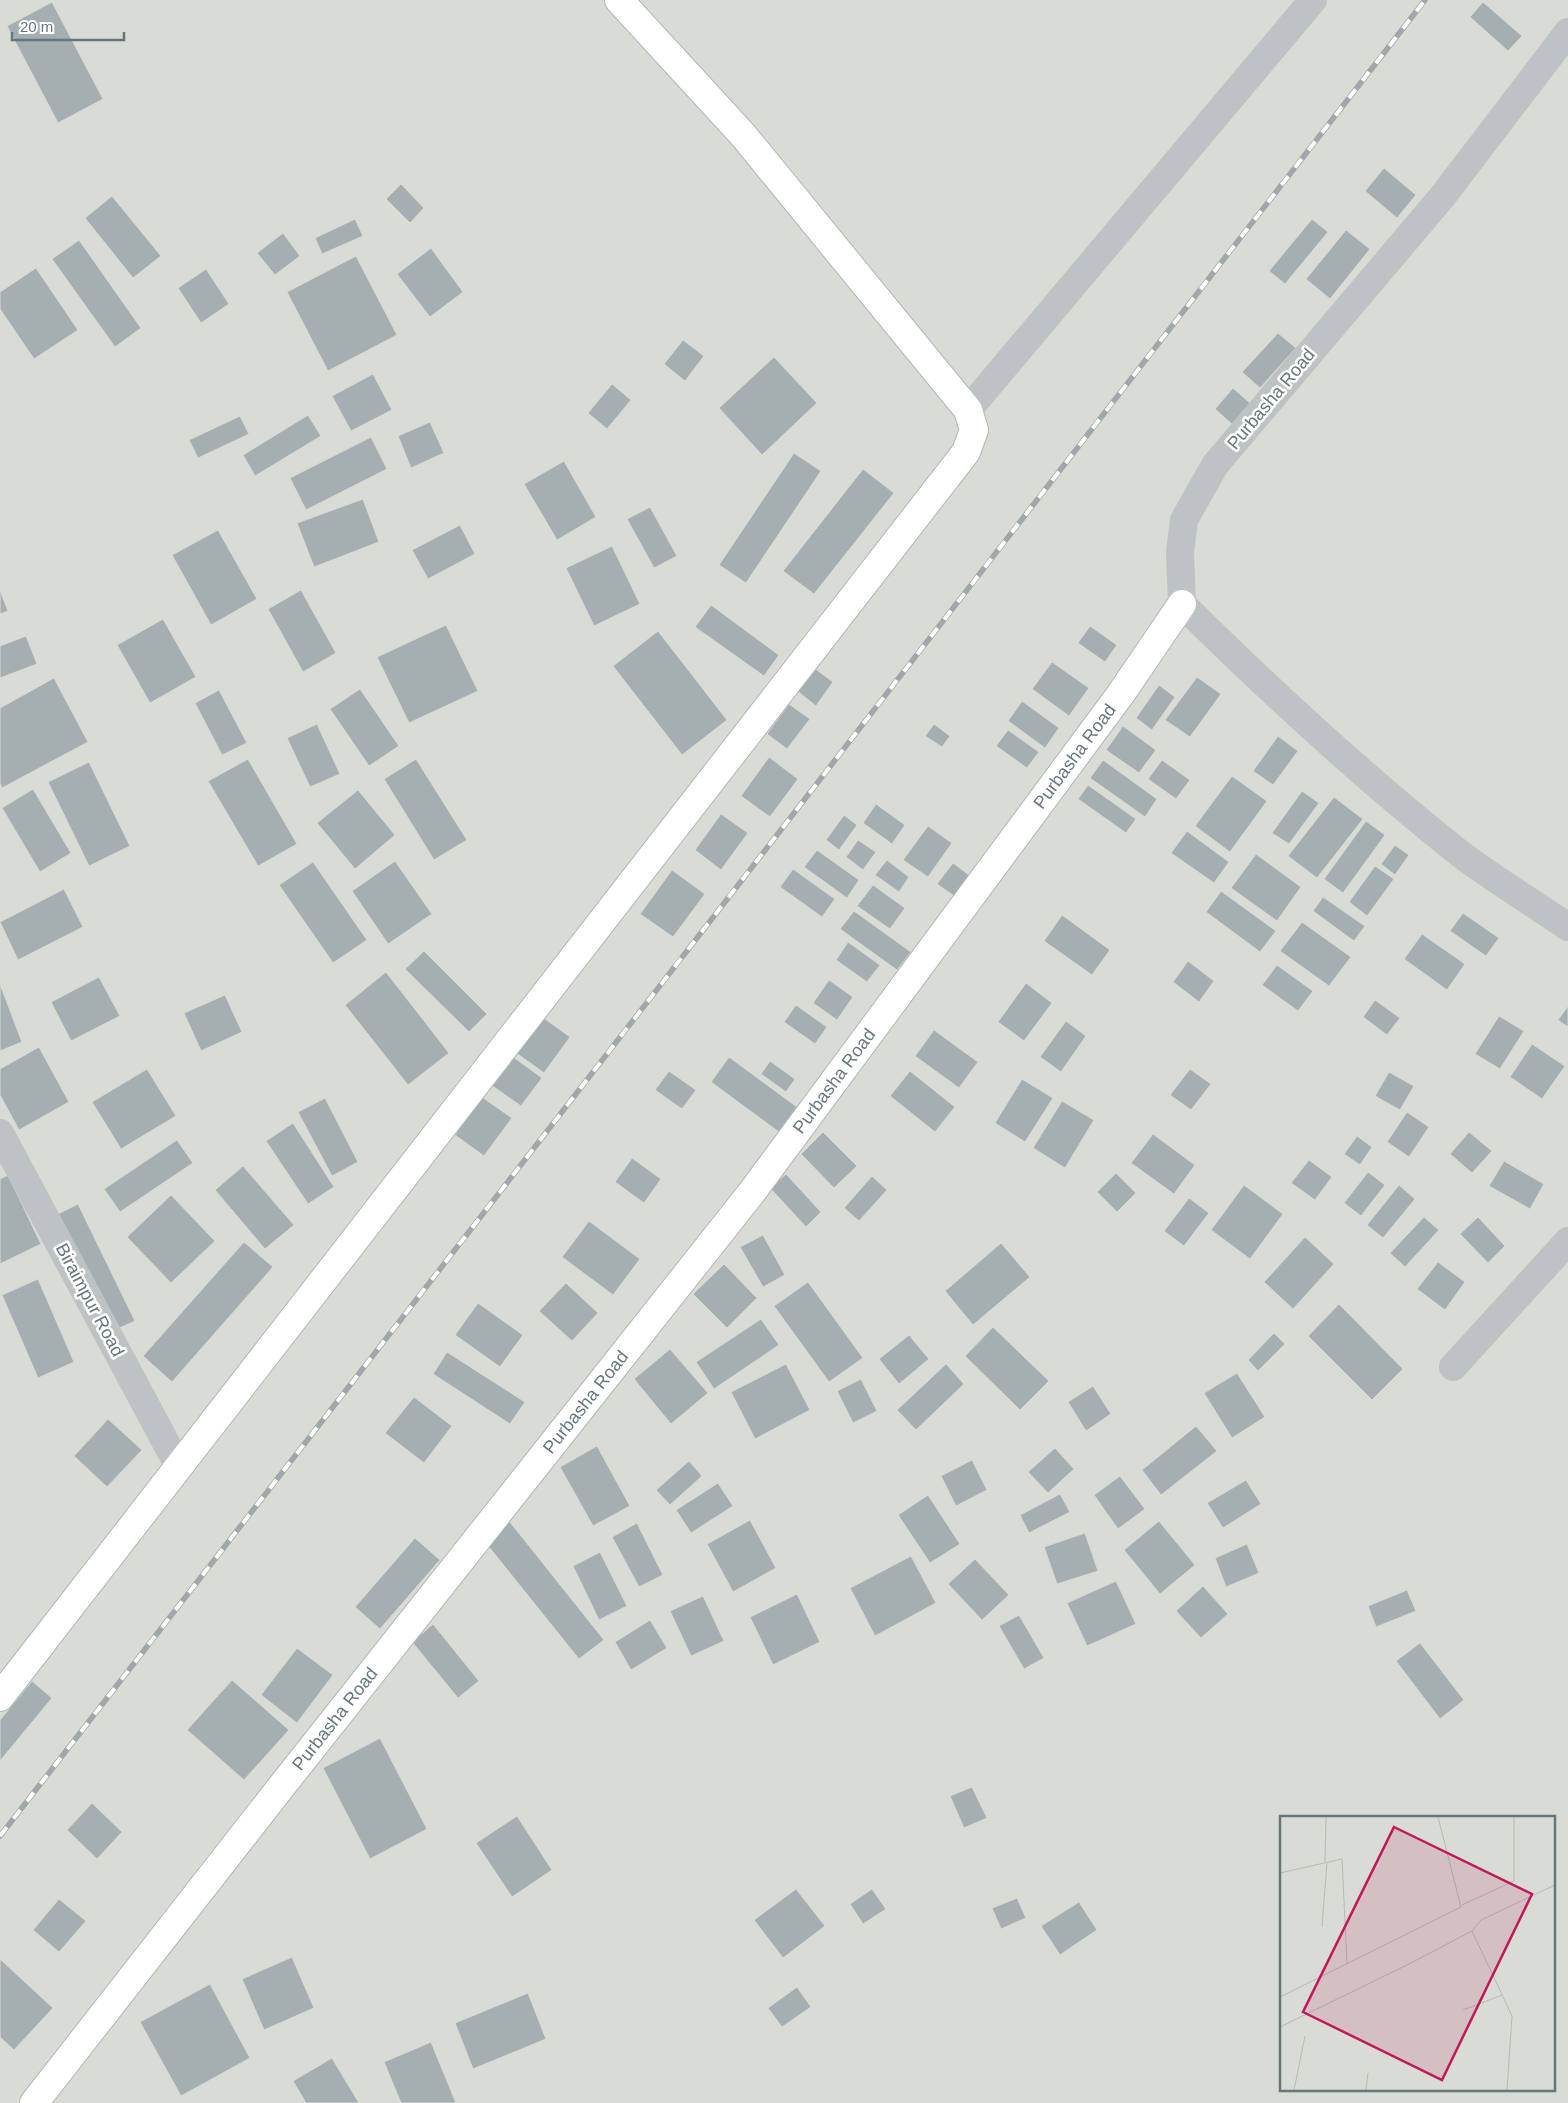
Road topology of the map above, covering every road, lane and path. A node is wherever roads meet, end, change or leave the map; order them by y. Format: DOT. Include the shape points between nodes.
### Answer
graph roads {
  1 [pos="619,0"];
  2 [pos="1313,0"];
  3 [pos="1568,32"];
  4 [pos="968,410"];
  5 [pos="1182,604"];
  6 [pos="1568,927"];
  7 [pos="0,1133"];
  8 [pos="1568,1241"];
  9 [pos="1453,1367"];
  10 [pos="178,1467"];
  11 [pos="0,1697"];
  12 [pos="34,2103"];
  1 -- 4 [label="street" via="742,135"];
  2 -- 4 [label="street"];
  3 -- 5 [label="street, Purbasha Road" via="1442,197 1215,465 1184,520 1180,552"];
  4 -- 10 [label="street" via="974,430 966,452"];
  5 -- 6 [label="street" via="1299,717 1460,853"];
  5 -- 12 [label="street, Purbasha Road" via="1120,694 752,1192"];
  7 -- 10 [label="street, Biraimpur Road"];
  8 -- 9 [label="street"];
  10 -- 11 [label="street"];
}
